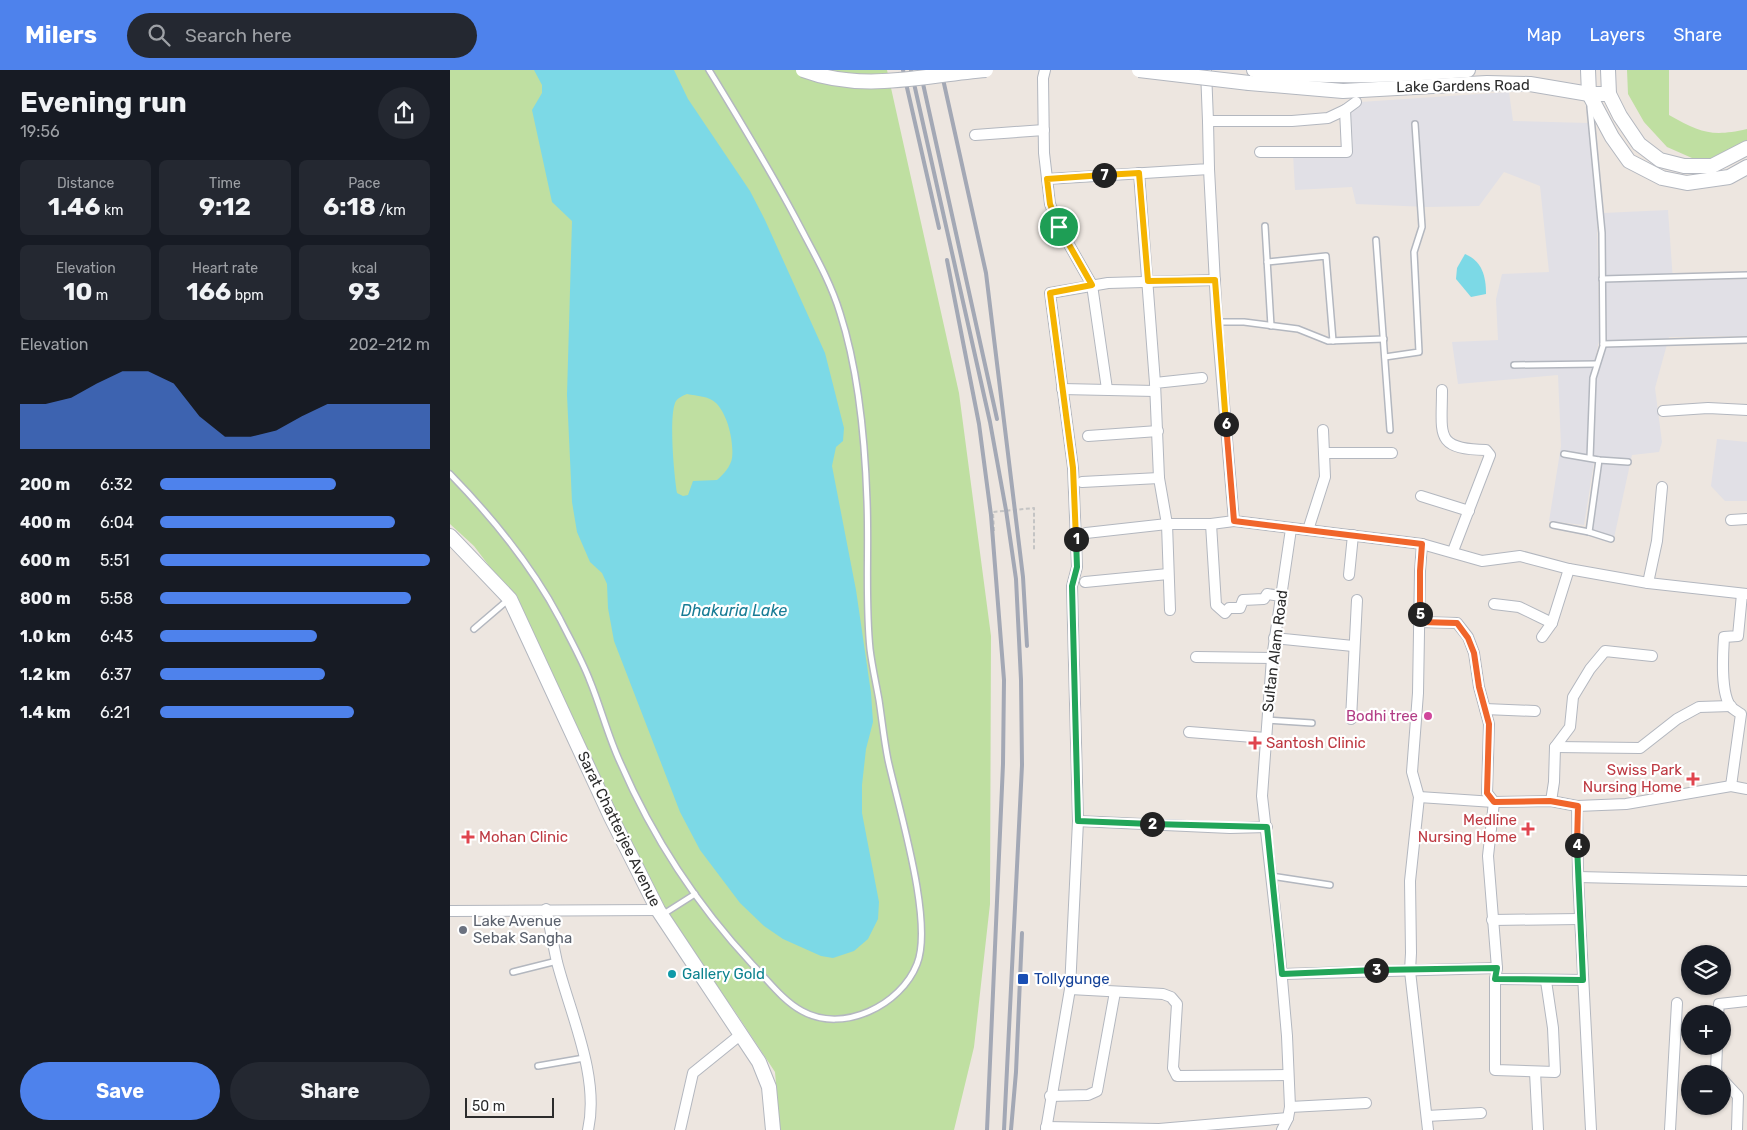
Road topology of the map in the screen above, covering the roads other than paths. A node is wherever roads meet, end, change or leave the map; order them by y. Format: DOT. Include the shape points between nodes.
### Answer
graph roads {
  1 [pos="709,70"];
  2 [pos="804,70"];
  3 [pos="986,70"];
  4 [pos="1045,70"];
  5 [pos="1140,70"];
  6 [pos="1206,70"];
  7 [pos="1468,70"];
  8 [pos="1588,70"];
  9 [pos="1608,70"];
  10 [pos="1251,76"];
  11 [pos="1589,94"];
  12 [pos="1609,94"];
  13 [pos="1356,102"];
  14 [pos="1345,110"];
  15 [pos="1208,121"];
  16 [pos="1415,124"];
  17 [pos="1044,130"];
  18 [pos="976,135"];
  19 [pos="1747,148"];
  20 [pos="1260,152"];
  21 [pos="1747,167"];
  22 [pos="1209,169"];
  23 [pos="1139,173"];
  24 [pos="1047,179"];
  25 [pos="1265,226"];
  26 [pos="1376,240"];
  27 [pos="1267,262"];
  28 [pos="1747,275"];
  29 [pos="1602,279"];
  30 [pos="1215,280"];
  31 [pos="1148,281"];
  32 [pos="1092,285"];
  33 [pos="1217,322"];
  34 [pos="1271,326"];
  35 [pos="1384,339"];
  36 [pos="1747,340"];
  37 [pos="1333,341"];
  38 [pos="1602,344"];
  39 [pos="1385,357"];
  40 [pos="1596,364"];
  41 [pos="1514,365"];
  42 [pos="1202,378"];
  43 [pos="1155,387"];
  44 [pos="1062,389"];
  45 [pos="1107,390"];
  46 [pos="1442,390"];
  47 [pos="1663,410"];
  48 [pos="1747,410"];
  49 [pos="1323,430"];
  50 [pos="1390,430"];
  51 [pos="1158,431"];
  52 [pos="1088,436"];
  53 [pos="1325,453"];
  54 [pos="1392,453"];
  55 [pos="1564,454"];
  56 [pos="1590,458"];
  57 [pos="1598,460"];
  58 [pos="1628,462"];
  59 [pos="450,474"];
  60 [pos="1160,478"];
  61 [pos="1082,482"];
  62 [pos="1662,487"];
  63 [pos="1421,496"];
  64 [pos="1469,511"];
  65 [pos="1747,519"];
  66 [pos="1731,520"];
  67 [pos="1234,521"];
  68 [pos="1167,524"];
  69 [pos="1211,524"];
  70 [pos="1553,525"];
  71 [pos="1291,529"];
  72 [pos="1308,530"];
  73 [pos="1589,532"];
  74 [pos="1086,533"];
  75 [pos="1353,535"];
  76 [pos="450,536"];
  77 [pos="1611,539"];
  78 [pos="1422,544"];
  79 [pos="1453,551"];
  80 [pos="1569,569"];
  81 [pos="1168,574"];
  82 [pos="1349,575"];
  83 [pos="1085,582"];
  84 [pos="1648,583"];
  85 [pos="1745,593"];
  86 [pos="1281,596"];
  87 [pos="510,598"];
  88 [pos="1357,600"];
  89 [pos="1494,604"];
  90 [pos="1170,610"];
  91 [pos="1420,622"];
  92 [pos="1552,622"];
  93 [pos="474,629"];
  94 [pos="1542,636"];
  95 [pos="1274,638"];
  96 [pos="1353,646"];
  97 [pos="1652,656"];
  98 [pos="1196,657"];
  99 [pos="1272,658"];
  100 [pos="1730,706"];
  101 [pos="1485,709"];
  102 [pos="1535,711"];
  103 [pos="1351,719"];
  104 [pos="1268,720"];
  105 [pos="1312,723"];
  106 [pos="1189,732"];
  107 [pos="1266,738"];
  108 [pos="1555,747"];
  109 [pos="1731,786"];
  110 [pos="1747,789"];
  111 [pos="1419,797"];
  112 [pos="1550,801"];
  113 [pos="1494,802"];
  114 [pos="1578,806"];
  115 [pos="1078,821"];
  116 [pos="1267,827"];
  117 [pos="1270,876"];
  118 [pos="1578,877"];
  119 [pos="1747,881"];
  120 [pos="1330,885"];
  121 [pos="695,894"];
  122 [pos="546,909"];
  123 [pos="450,911"];
  124 [pos="660,912"];
  125 [pos="1580,919"];
  126 [pos="1492,920"];
  127 [pos="557,961"];
  128 [pos="1497,968"];
  129 [pos="1410,971"];
  130 [pos="514,972"];
  131 [pos="1282,974"];
  132 [pos="1495,979"];
  133 [pos="1583,980"];
  134 [pos="1546,981"];
  135 [pos="1070,989"];
  136 [pos="1115,992"];
  137 [pos="1747,1001"];
  138 [pos="1678,1003"];
  139 [pos="1719,1005"];
  140 [pos="740,1035"];
  141 [pos="584,1058"];
  142 [pos="538,1066"];
  143 [pos="1535,1072"];
  144 [pos="1288,1074"];
  145 [pos="1731,1089"];
  146 [pos="1050,1096"];
  147 [pos="1366,1103"];
  148 [pos="1290,1107"];
  149 [pos="1481,1113"];
  150 [pos="1427,1116"];
  151 [pos="1288,1118"];
  152 [pos="1046,1128"];
  153 [pos="1076,1129"];
  154 [pos="1183,1129"];
  155 [pos="588,1130"];
  156 [pos="680,1130"];
  157 [pos="773,1130"];
  158 [pos="1282,1130"];
  159 [pos="1428,1130"];
  160 [pos="1538,1130"];
  161 [pos="1591,1130"];
  162 [pos="1670,1130"];
  163 [pos="1737,1130"];
  1 -- 121 [label="lane" via="826,275 841,316 854,379 867,501 870,649 888,761 920,908 919,961 898,990 880,1006 845,1019 822,1018 803,1012 782,996"];
  2 -- 3 [label="main road, bridge" via="826,79 858,83"];
  4 -- 17 [label="street"];
  5 -- 10 [label="main road, bridge"];
  6 -- 15 [label="street"];
  7 -- 10 [label="main road, Lake Gardens Road" via="1345,77"];
  8 -- 11 [label="main road"];
  9 -- 12 [label="main road"];
  10 -- 11 [label="main road, Lake Gardens Road" via="1343,91 1530,84"];
  11 -- 12 [label="main road, Lake Gardens Road"];
  11 -- 21 [label="main road" via="1629,161 1662,178 1688,183 1711,181 1729,177"];
  11 -- 29 [label="lane" via="1602,233"];
  12 -- 19 [label="main road" via="1638,144 1660,160 1684,166 1712,166"];
  13 -- 14 [label="street"];
  14 -- 15 [label="street" via="1328,118 1292,121"];
  14 -- 20 [label="street" via="1347,152"];
  15 -- 22 [label="street"];
  16 -- 39 [label="lane" via="1422,227 1414,252 1419,352"];
  17 -- 18 [label="street"];
  17 -- 24 [label="street"];
  22 -- 23 [label="street"];
  22 -- 30 [label="street"];
  23 -- 24 [label="street"];
  23 -- 31 [label="street"];
  24 -- 32 [label="street" via="1050,204 1059,227"];
  25 -- 27 [label="lane"];
  26 -- 35 [label="lane"];
  27 -- 34 [label="lane"];
  27 -- 37 [label="lane" via="1326,256"];
  28 -- 29 [label="lane"];
  29 -- 38 [label="lane"];
  30 -- 31 [label="street"];
  30 -- 33 [label="street"];
  31 -- 32 [label="street"];
  31 -- 43 [label="street"];
  32 -- 44 [label="street" via="1050,293"];
  32 -- 45 [label="street"];
  33 -- 34 [label="lane"];
  33 -- 67 [label="street"];
  34 -- 37 [label="lane" via="1298,328"];
  35 -- 37 [label="lane"];
  35 -- 39 [label="lane"];
  36 -- 38 [label="lane"];
  38 -- 40 [label="lane"];
  39 -- 50 [label="lane"];
  40 -- 41 [label="lane"];
  40 -- 56 [label="lane"];
  42 -- 43 [label="street"];
  43 -- 45 [label="street"];
  43 -- 51 [label="street"];
  44 -- 45 [label="street"];
  44 -- 115 [label="street" via="1073,468 1077,567 1072,586"];
  46 -- 64 [label="street" via="1443,434 1449,442 1455,448 1490,451 1488,465"];
  47 -- 48 [label="street"];
  49 -- 53 [label="street"];
  51 -- 52 [label="street"];
  51 -- 60 [label="street"];
  53 -- 54 [label="street"];
  53 -- 72 [label="street" via="1325,477"];
  55 -- 56 [label="lane"];
  56 -- 57 [label="lane"];
  57 -- 58 [label="lane"];
  57 -- 73 [label="lane"];
  59 -- 121 [label="lane" via="545,592 590,680 612,744 639,804 680,875"];
  60 -- 61 [label="street"];
  60 -- 68 [label="street"];
  62 -- 84 [label="street" via="1657,541"];
  63 -- 64 [label="street"];
  64 -- 79 [label="street"];
  65 -- 66 [label="street"];
  67 -- 69 [label="street"];
  67 -- 71 [label="street"];
  68 -- 69 [label="street"];
  68 -- 74 [label="street"];
  68 -- 81 [label="street"];
  69 -- 86 [label="street" via="1216,605 1225,613 1229,608 1240,608 1243,600 1264,600 1267,594"];
  70 -- 73 [label="lane"];
  71 -- 72 [label="street"];
  71 -- 86 [label="street, Sultan Alam Road"];
  72 -- 75 [label="street"];
  73 -- 77 [label="lane"];
  75 -- 78 [label="street"];
  75 -- 82 [label="street"];
  76 -- 87 [label="main road, Sarat Chatterjee Avenue"];
  78 -- 79 [label="street"];
  78 -- 91 [label="street"];
  79 -- 80 [label="street" via="1482,561 1520,556"];
  80 -- 84 [label="street"];
  80 -- 92 [label="street"];
  81 -- 83 [label="street"];
  81 -- 90 [label="street"];
  84 -- 85 [label="street"];
  85 -- 100 [label="street" via="1738,636 1724,637 1723,666"];
  86 -- 95 [label="street, Sultan Alam Road"];
  87 -- 93 [label="lane"];
  87 -- 124 [label="main road, Sarat Chatterjee Avenue" via="611,817"];
  88 -- 96 [label="street"];
  89 -- 92 [label="street" via="1519,607"];
  91 -- 101 [label="street" via="1457,623 1474,653"];
  91 -- 111 [label="street" via="1412,772"];
  92 -- 94 [label="street"];
  95 -- 96 [label="street"];
  95 -- 99 [label="street, Sultan Alam Road"];
  96 -- 103 [label="street"];
  97 -- 108 [label="street" via="1605,651 1573,697 1570,727"];
  98 -- 99 [label="street"];
  99 -- 104 [label="street, Sultan Alam Road"];
  100 -- 108 [label="street" via="1698,707 1640,748"];
  100 -- 109 [label="street" via="1741,714"];
  101 -- 102 [label="street"];
  101 -- 113 [label="street" via="1489,724 1487,793"];
  104 -- 105 [label="lane"];
  104 -- 107 [label="street, Sultan Alam Road"];
  106 -- 107 [label="street"];
  107 -- 116 [label="street, Sultan Alam Road" via="1262,796"];
  108 -- 112 [label="street"];
  109 -- 110 [label="street"];
  109 -- 114 [label="street" via="1626,804"];
  111 -- 113 [label="street"];
  111 -- 129 [label="street" via="1410,881"];
  112 -- 113 [label="street"];
  112 -- 114 [label="street"];
  113 -- 126 [label="street" via="1488,856"];
  114 -- 118 [label="street"];
  115 -- 116 [label="street"];
  115 -- 135 [label="street"];
  116 -- 117 [label="street, Sultan Alam Road"];
  117 -- 120 [label="lane"];
  117 -- 131 [label="street, Sultan Alam Road"];
  118 -- 119 [label="street"];
  118 -- 125 [label="street"];
  121 -- 124 [label="lane"];
  122 -- 123 [label="street"];
  122 -- 124 [label="street"];
  122 -- 127 [label="street"];
  124 -- 140 [label="main road, Sarat Chatterjee Avenue"];
  125 -- 126 [label="street"];
  125 -- 133 [label="street"];
  126 -- 128 [label="street"];
  127 -- 130 [label="lane"];
  127 -- 141 [label="street"];
  128 -- 129 [label="street"];
  128 -- 132 [label="street"];
  129 -- 131 [label="street"];
  129 -- 150 [label="street"];
  131 -- 144 [label="street, Sultan Alam Road"];
  132 -- 134 [label="street"];
  132 -- 143 [label="street" via="1495,1070"];
  133 -- 134 [label="street"];
  133 -- 161 [label="street"];
  134 -- 143 [label="street" via="1555,1072"];
  135 -- 136 [label="street"];
  135 -- 146 [label="street"];
  136 -- 144 [label="street" via="1171,997 1176,1004 1172,1068 1177,1076"];
  136 -- 146 [label="street" via="1097,1091 1088,1095"];
  137 -- 139 [label="street"];
  138 -- 162 [label="street"];
  140 -- 156 [label="street" via="693,1073"];
  140 -- 157 [label="main road, Sarat Chatterjee Avenue" via="759,1062 769,1087"];
  141 -- 142 [label="lane"];
  141 -- 155 [label="street" via="590,1094"];
  143 -- 160 [label="street"];
  144 -- 148 [label="street, Sultan Alam Road"];
  145 -- 163 [label="street" via="1738,1096"];
  146 -- 152 [label="street"];
  147 -- 148 [label="street"];
  148 -- 151 [label="street, Sultan Alam Road"];
  149 -- 150 [label="street"];
  150 -- 159 [label="street"];
  151 -- 154 [label="street"];
  151 -- 158 [label="street, Sultan Alam Road"];
  152 -- 153 [label="street"];
  153 -- 154 [label="street"];
}
